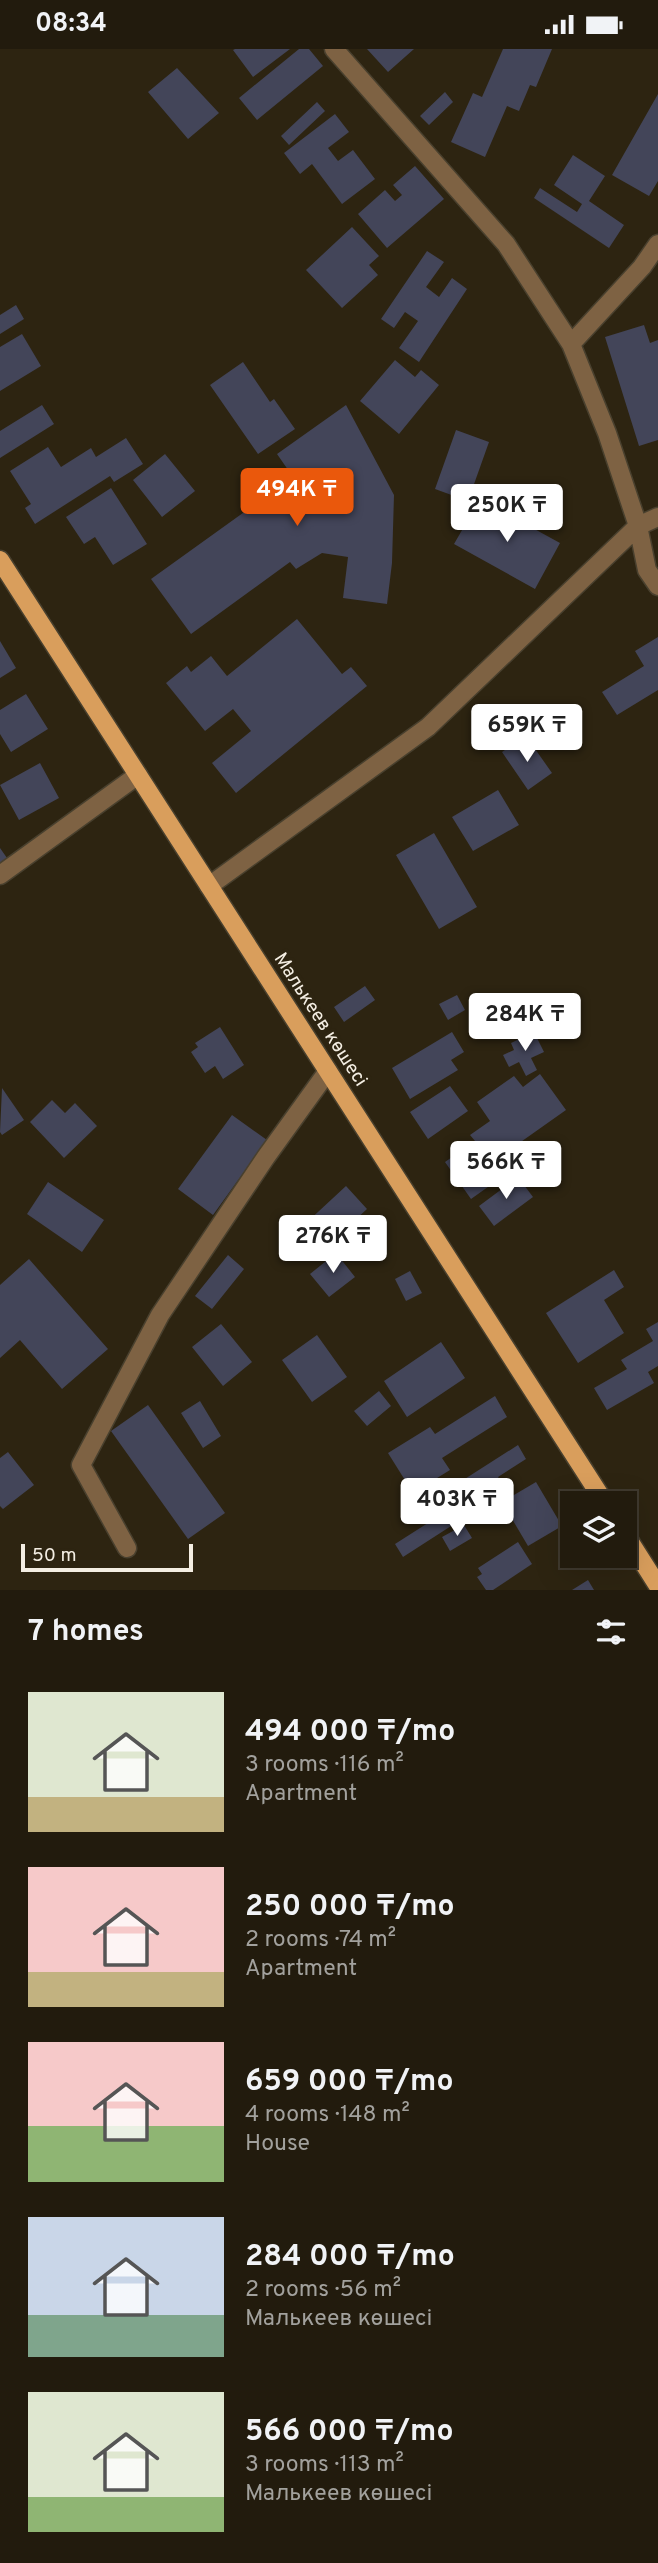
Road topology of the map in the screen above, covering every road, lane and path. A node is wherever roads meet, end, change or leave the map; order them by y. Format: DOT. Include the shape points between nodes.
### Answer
graph roads {
  1 [pos="334,49"];
  2 [pos="658,243"];
  3 [pos="572,344"];
  4 [pos="658,517"];
  5 [pos="638,526"];
  6 [pos="0,560"];
  7 [pos="658,586"];
  8 [pos="138,775"];
  9 [pos="0,875"];
  10 [pos="209,886"];
  11 [pos="328,1072"];
  12 [pos="597,1491"];
  13 [pos="127,1548"];
  14 [pos="637,1553"];
  15 [pos="658,1586"];
  1 -- 3 [label="street" via="506,244"];
  2 -- 3 [label="street"];
  3 -- 5 [label="street"];
  4 -- 5 [label="street"];
  5 -- 7 [label="street" via="647,570"];
  5 -- 10 [label="street" via="428,727"];
  6 -- 8 [label="main road, Малькеев көшесі"];
  8 -- 9 [label="street"];
  8 -- 10 [label="main road, Малькеев көшесі"];
  10 -- 11 [label="main road, Малькеев көшесі"];
  11 -- 12 [label="main road, Малькеев көшесі"];
  11 -- 13 [label="street" via="160,1315 80,1465"];
  14 -- 15 [label="main road"];
}
